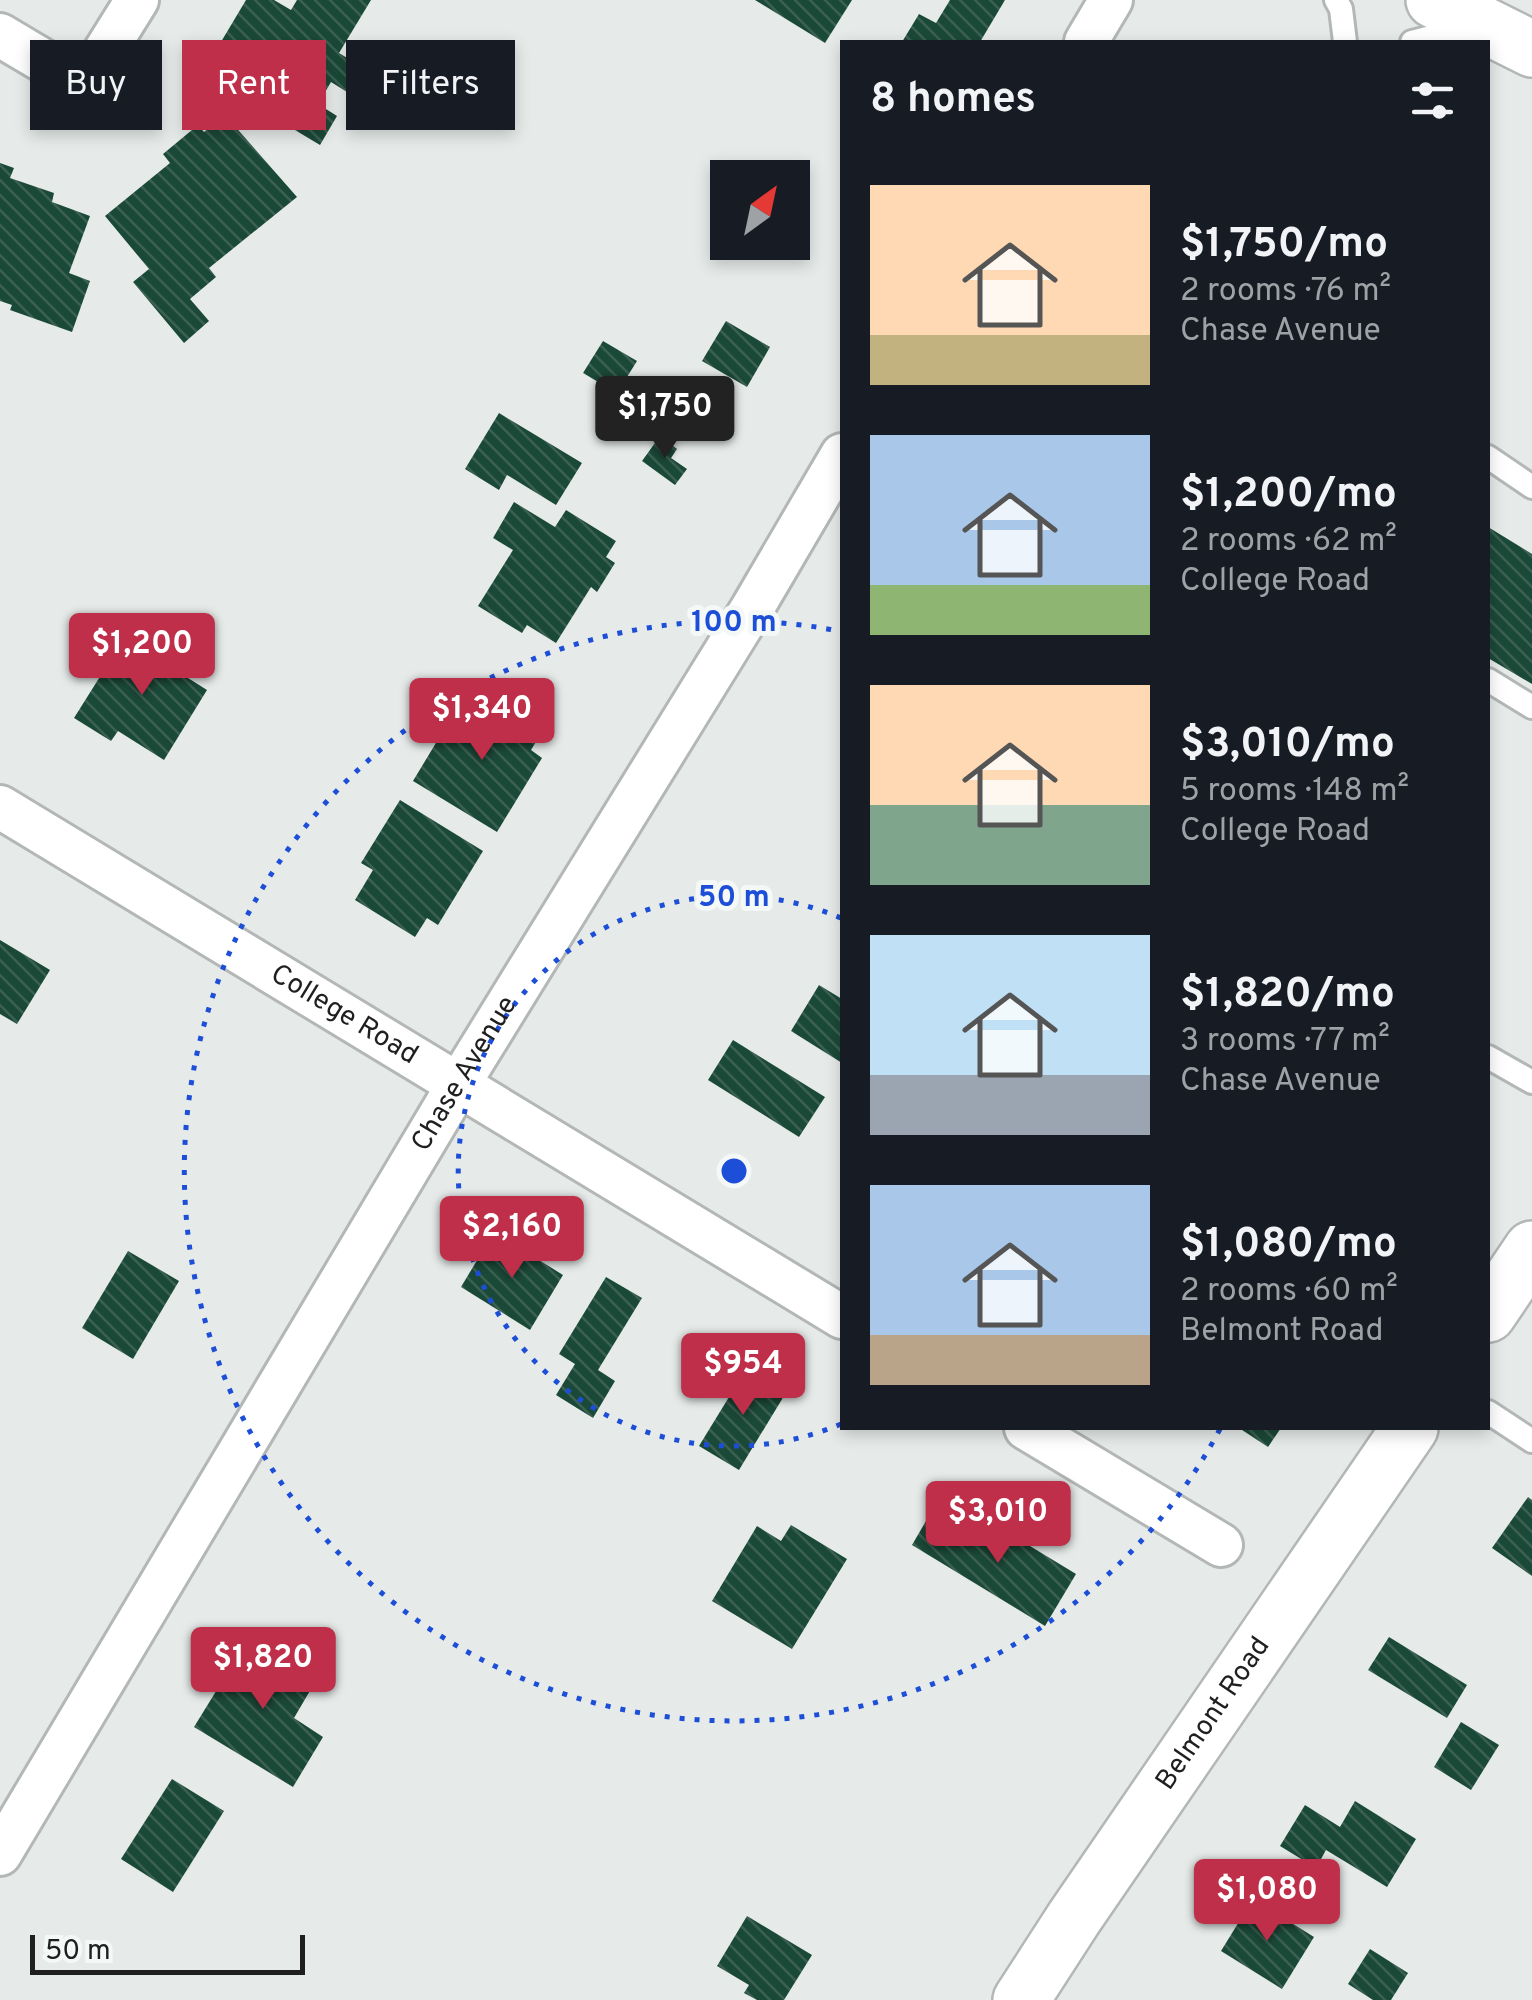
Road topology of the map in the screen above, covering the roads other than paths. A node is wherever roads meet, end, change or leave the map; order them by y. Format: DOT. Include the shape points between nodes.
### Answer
graph roads {
  1 [pos="137,0"];
  2 [pos="1111,0"];
  3 [pos="1336,0"];
  4 [pos="1434,0"];
  5 [pos="1482,24"];
  6 [pos="0,35"];
  7 [pos="1087,40"];
  8 [pos="1345,40"];
  9 [pos="1420,40"];
  10 [pos="1532,49"];
  11 [pos="840,457"];
  12 [pos="1490,458"];
  13 [pos="1532,487"];
  14 [pos="1490,681"];
  15 [pos="1532,707"];
  16 [pos="0,806"];
  17 [pos="1490,1058"];
  18 [pos="1532,1082"];
  19 [pos="458,1085"];
  20 [pos="1532,1248"];
  21 [pos="1490,1311"];
  22 [pos="840,1316"];
  23 [pos="1490,1413"];
  24 [pos="1029,1430"];
  25 [pos="1409,1430"];
  26 [pos="1532,1441"];
  27 [pos="1221,1546"];
  28 [pos="0,1854"];
  29 [pos="1021,2000"];
  1 -- 6 [label="street" via="84,85"];
  2 -- 7 [label="street"];
  3 -- 8 [label="lane"];
  4 -- 5 [label="main road"];
  5 -- 9 [label="lane"];
  5 -- 10 [label="main road"];
  11 -- 19 [label="street, Chase Avenue"];
  12 -- 13 [label="lane"];
  14 -- 15 [label="lane"];
  16 -- 19 [label="street, College Road"];
  17 -- 18 [label="lane"];
  19 -- 22 [label="street, College Road"];
  19 -- 28 [label="street, Chase Avenue"];
  20 -- 21 [label="main road"];
  23 -- 26 [label="lane"];
  24 -- 27 [label="street"];
  25 -- 29 [label="main road, Belmont Road"];
}
